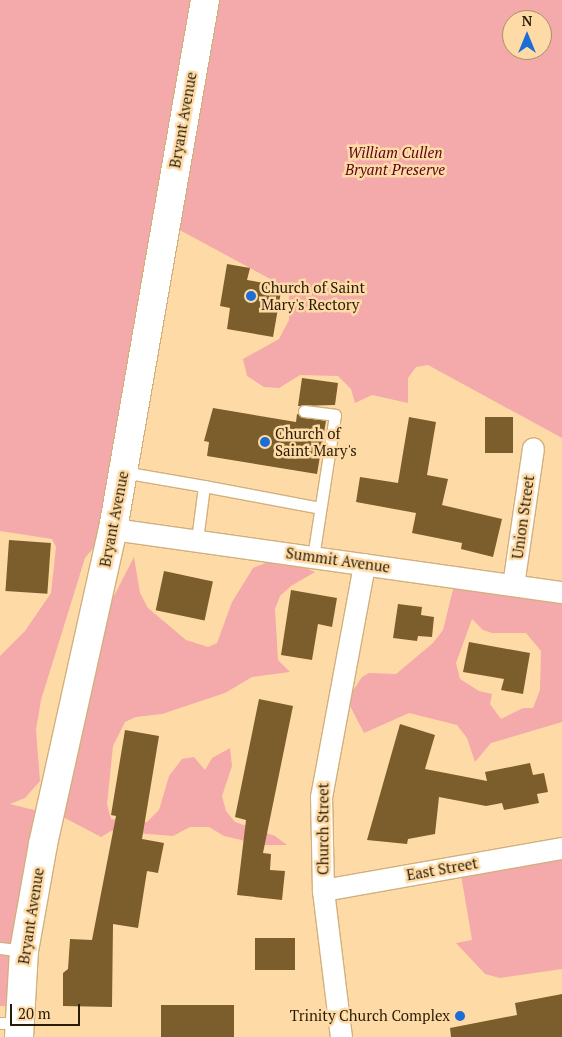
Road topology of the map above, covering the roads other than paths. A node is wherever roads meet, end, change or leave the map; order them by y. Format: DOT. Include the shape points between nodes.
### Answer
graph roads {
  1 [pos="205,0"];
  2 [pos="304,411"];
  3 [pos="533,448"];
  4 [pos="123,472"];
  5 [pos="204,486"];
  6 [pos="320,508"];
  7 [pos="113,529"];
  8 [pos="197,540"];
  9 [pos="313,557"];
  10 [pos="364,564"];
  11 [pos="513,585"];
  12 [pos="562,592"];
  13 [pos="562,848"];
  14 [pos="323,890"];
  15 [pos="12,950"];
  16 [pos="13,1028"];
  17 [pos="341,1037"];
  1 -- 4 [label="main road, Bryant Avenue"];
  2 -- 6 [label="lane" via="334,416"];
  3 -- 11 [label="street, Union Street"];
  4 -- 5 [label="lane"];
  4 -- 7 [label="main road, Bryant Avenue"];
  5 -- 6 [label="lane"];
  5 -- 8 [label="lane"];
  6 -- 9 [label="lane"];
  7 -- 8 [label="street, Summit Avenue"];
  7 -- 15 [label="main road, Bryant Avenue" via="43,844"];
  8 -- 9 [label="street, Summit Avenue"];
  9 -- 10 [label="street, Summit Avenue"];
  10 -- 11 [label="street, Summit Avenue"];
  10 -- 14 [label="street, Church Street" via="323,774 320,828"];
  11 -- 12 [label="street, Summit Avenue"];
  13 -- 14 [label="street, East Street"];
  14 -- 17 [label="street, Church Street"];
  15 -- 16 [label="main road, Bryant Avenue"];
}
